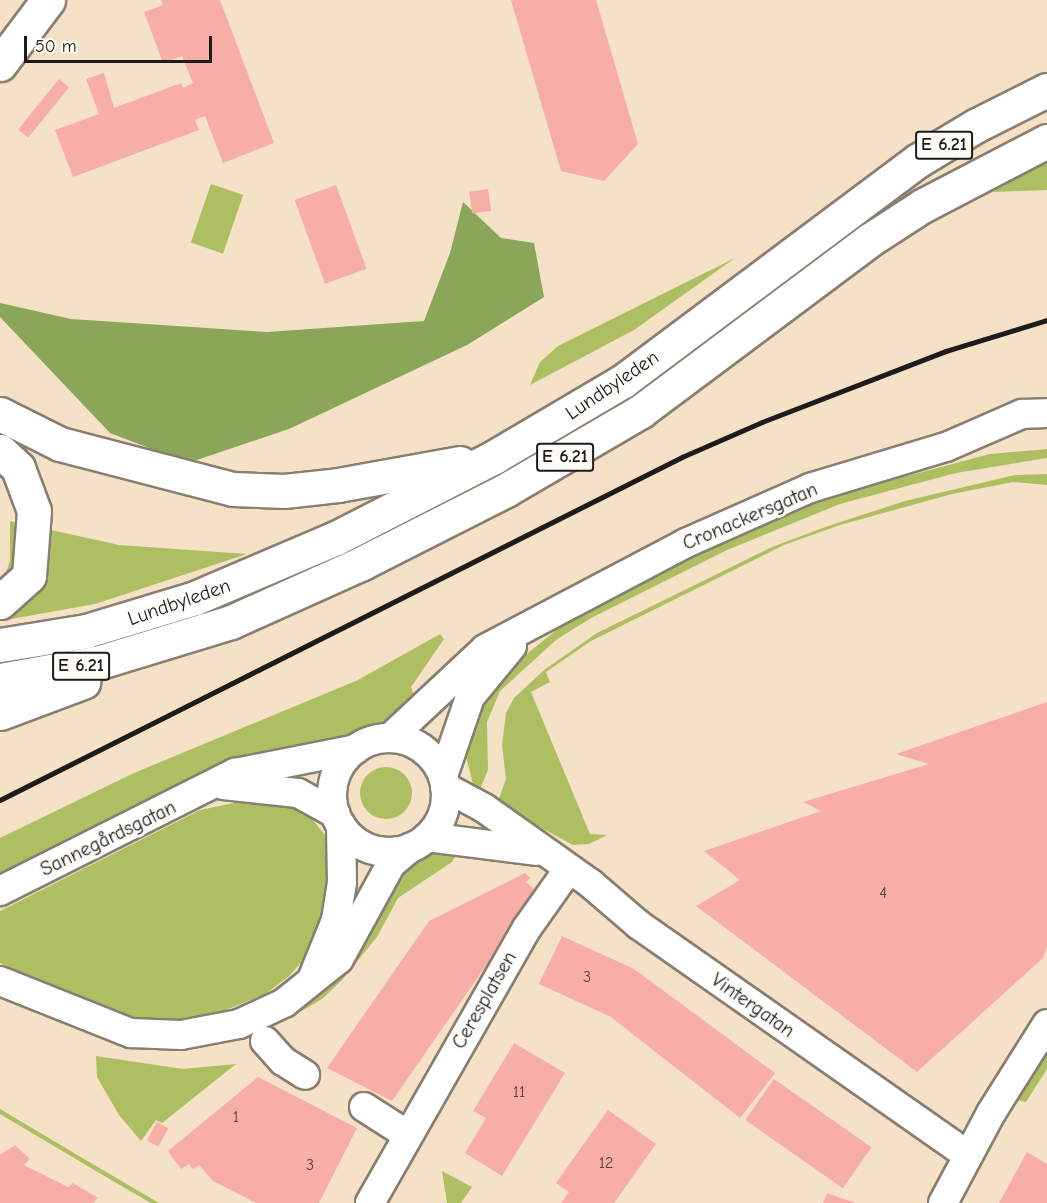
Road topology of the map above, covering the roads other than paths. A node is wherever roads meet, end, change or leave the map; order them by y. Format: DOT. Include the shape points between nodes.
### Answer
graph roads {
  1 [pos="48,0"];
  2 [pos="0,64"];
  3 [pos="1047,90"];
  4 [pos="1047,141"];
  5 [pos="1047,413"];
  6 [pos="0,414"];
  7 [pos="986,430"];
  8 [pos="1047,431"];
  9 [pos="0,451"];
  10 [pos="494,457"];
  11 [pos="0,602"];
  12 [pos="526,627"];
  13 [pos="0,645"];
  14 [pos="162,646"];
  15 [pos="0,680"];
  16 [pos="0,710"];
  17 [pos="390,738"];
  18 [pos="356,748"];
  19 [pos="444,782"];
  20 [pos="215,785"];
  21 [pos="338,820"];
  22 [pos="419,842"];
  23 [pos="541,852"];
  24 [pos="568,870"];
  25 [pos="0,891"];
  26 [pos="312,979"];
  27 [pos="0,981"];
  28 [pos="1047,1024"];
  29 [pos="265,1041"];
  30 [pos="305,1075"];
  31 [pos="364,1107"];
  32 [pos="408,1136"];
  33 [pos="968,1155"];
  34 [pos="370,1203"];
  35 [pos="943,1203"];
  1 -- 2 [label="main road"];
  3 -- 10 [label="main road, Lundbyleden / E 6.21" via="977,125 918,161 623,381"];
  4 -- 14 [label="main road, Lundbyleden / E 6.21" via="922,206 868,241 641,411 577,451 362,563 231,622"];
  5 -- 7 [label="street, Cronackersgatan" via="1022,414"];
  6 -- 10 [label="main road" via="60,444 233,489 285,491 338,485"];
  7 -- 8 [label="street, Cronackersgatan"];
  7 -- 12 [label="street, Cronackersgatan" via="946,447 810,488 686,543"];
  9 -- 11 [label="main road" via="18,468 34,511 29,576"];
  10 -- 13 [label="main road, Lundbyleden / E 6.21" via="336,538 195,598 86,631"];
  12 -- 17 [label="street, Cronackersgatan" via="484,649"];
  12 -- 19 [label="street, Cronackersgatan" via="470,697"];
  14 -- 15 [label="main road, Lundbyleden / E 6.21"];
  14 -- 16 [label="main road" via="39,699"];
  17 -- 18 [label="street, Cronackersgatan"];
  17 -- 19 [label="street" via="409,742 426,752"];
  18 -- 20 [label="street, Sannegårdsgatan" via="235,773"];
  18 -- 21 [label="street, Cronackersgatan" via="343,761 335,778 332,796"];
  19 -- 22 [label="street, Cronackersgatan" via="444,810"];
  19 -- 23 [label="street, Vintergatan"];
  20 -- 21 [label="street, Sannegårdsgatan" via="298,793"];
  20 -- 25 [label="street, Sannegårdsgatan"];
  21 -- 22 [label="street" via="357,841 377,850"];
  21 -- 26 [label="street, Cronackersgatan" via="344,861 336,920"];
  22 -- 23 [label="street, Vintergatan"];
  22 -- 26 [label="street, Cronackersgatan" via="391,864 339,959"];
  23 -- 24 [label="street, Vintergatan"];
  24 -- 32 [label="street, Ceresplatsen" via="526,928"];
  24 -- 33 [label="street, Vintergatan"];
  26 -- 27 [label="street, Cronackersgatan" via="284,1003 240,1024 181,1035 152,1035 106,1026"];
  28 -- 33 [label="street"];
  29 -- 30 [label="street" via="283,1061"];
  31 -- 32 [label="street"];
  32 -- 34 [label="street, Ceresplatsen"];
  33 -- 35 [label="street"];
}
